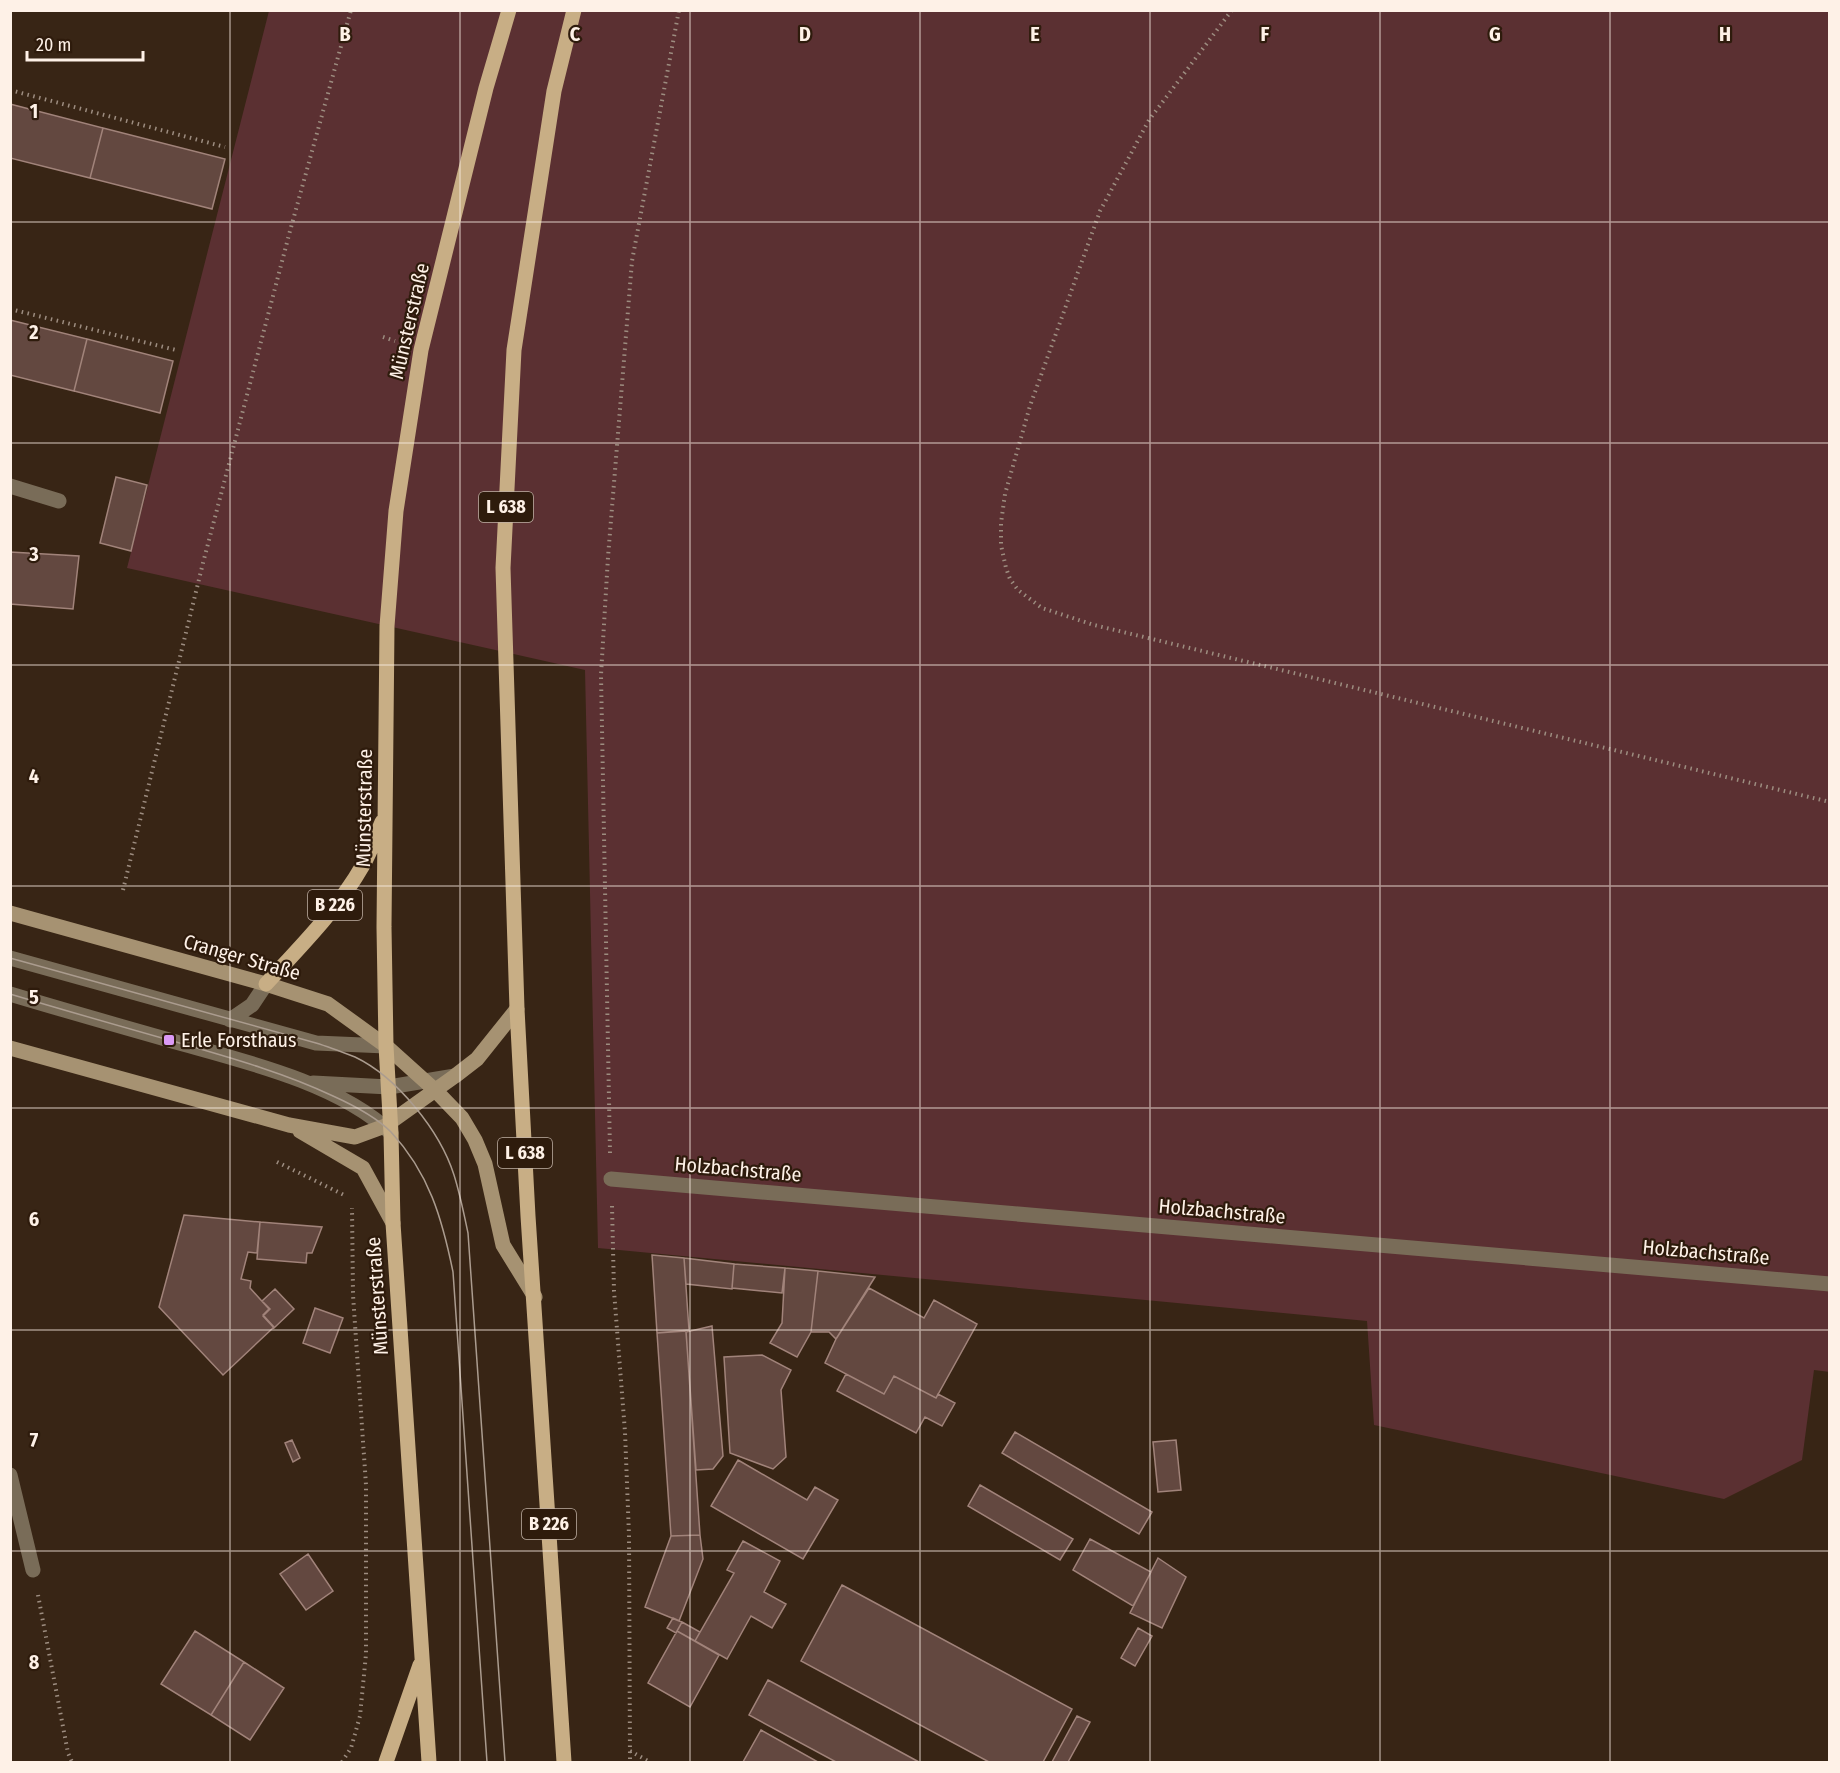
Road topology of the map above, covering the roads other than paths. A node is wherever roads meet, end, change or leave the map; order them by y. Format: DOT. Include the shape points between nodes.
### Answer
graph roads {
  1 [pos="509,10"];
  2 [pos="574,10"];
  3 [pos="10,486"];
  4 [pos="59,501"];
  5 [pos="386,813"];
  6 [pos="10,913"];
  7 [pos="10,958"];
  8 [pos="266,984"];
  9 [pos="10,994"];
  10 [pos="517,1009"];
  11 [pos="230,1020"];
  12 [pos="386,1046"];
  13 [pos="10,1048"];
  14 [pos="304,1082"];
  15 [pos="431,1086"];
  16 [pos="389,1087"];
  17 [pos="289,1125"];
  18 [pos="389,1127"];
  19 [pos="611,1179"];
  20 [pos="393,1223"];
  21 [pos="1830,1284"];
  22 [pos="535,1297"];
  23 [pos="10,1475"];
  24 [pos="33,1570"];
  25 [pos="423,1657"];
  26 [pos="386,1762"];
  27 [pos="429,1762"];
  28 [pos="564,1762"];
  1 -- 5 [label="main road, Münsterstraße" via="419,362 396,512 387,626"];
  2 -- 10 [label="main road, L 638" via="554,91 514,350 503,568"];
  3 -- 4 [label="street"];
  5 -- 8 [label="main road, B 226" via="363,865 346,890"];
  5 -- 12 [label="main road, Münsterstraße"];
  6 -- 8 [label="main road, Cranger Straße / B 226"];
  7 -- 11 [label="street"];
  8 -- 11 [label="street" via="252,1005"];
  8 -- 12 [label="main road, Cranger Straße / B 226" via="328,1004"];
  9 -- 14 [label="street"];
  10 -- 15 [label="main road" via="477,1059 455,1076"];
  10 -- 22 [label="main road, L 638"];
  11 -- 12 [label="street" via="316,1042"];
  12 -- 15 [label="main road, Cranger Straße / B 226"];
  12 -- 16 [label="main road, Münsterstraße"];
  13 -- 17 [label="main road"];
  14 -- 16 [label="street"];
  14 -- 18 [label="street"];
  15 -- 16 [label="street"];
  15 -- 18 [label="main road"];
  15 -- 22 [label="main road, Cranger Straße / B 226" via="462,1118 475,1140 485,1164 503,1245"];
  16 -- 18 [label="main road, Münsterstraße"];
  17 -- 18 [label="main road" via="355,1137"];
  17 -- 20 [label="main road" via="363,1168"];
  18 -- 20 [label="main road, Münsterstraße"];
  19 -- 21 [label="street, Holzbachstraße"];
  20 -- 25 [label="main road, Münsterstraße"];
  22 -- 28 [label="main road, B 226"];
  23 -- 24 [label="street"];
  25 -- 26 [label="main road"];
  25 -- 27 [label="main road, Münsterstraße"];
}
